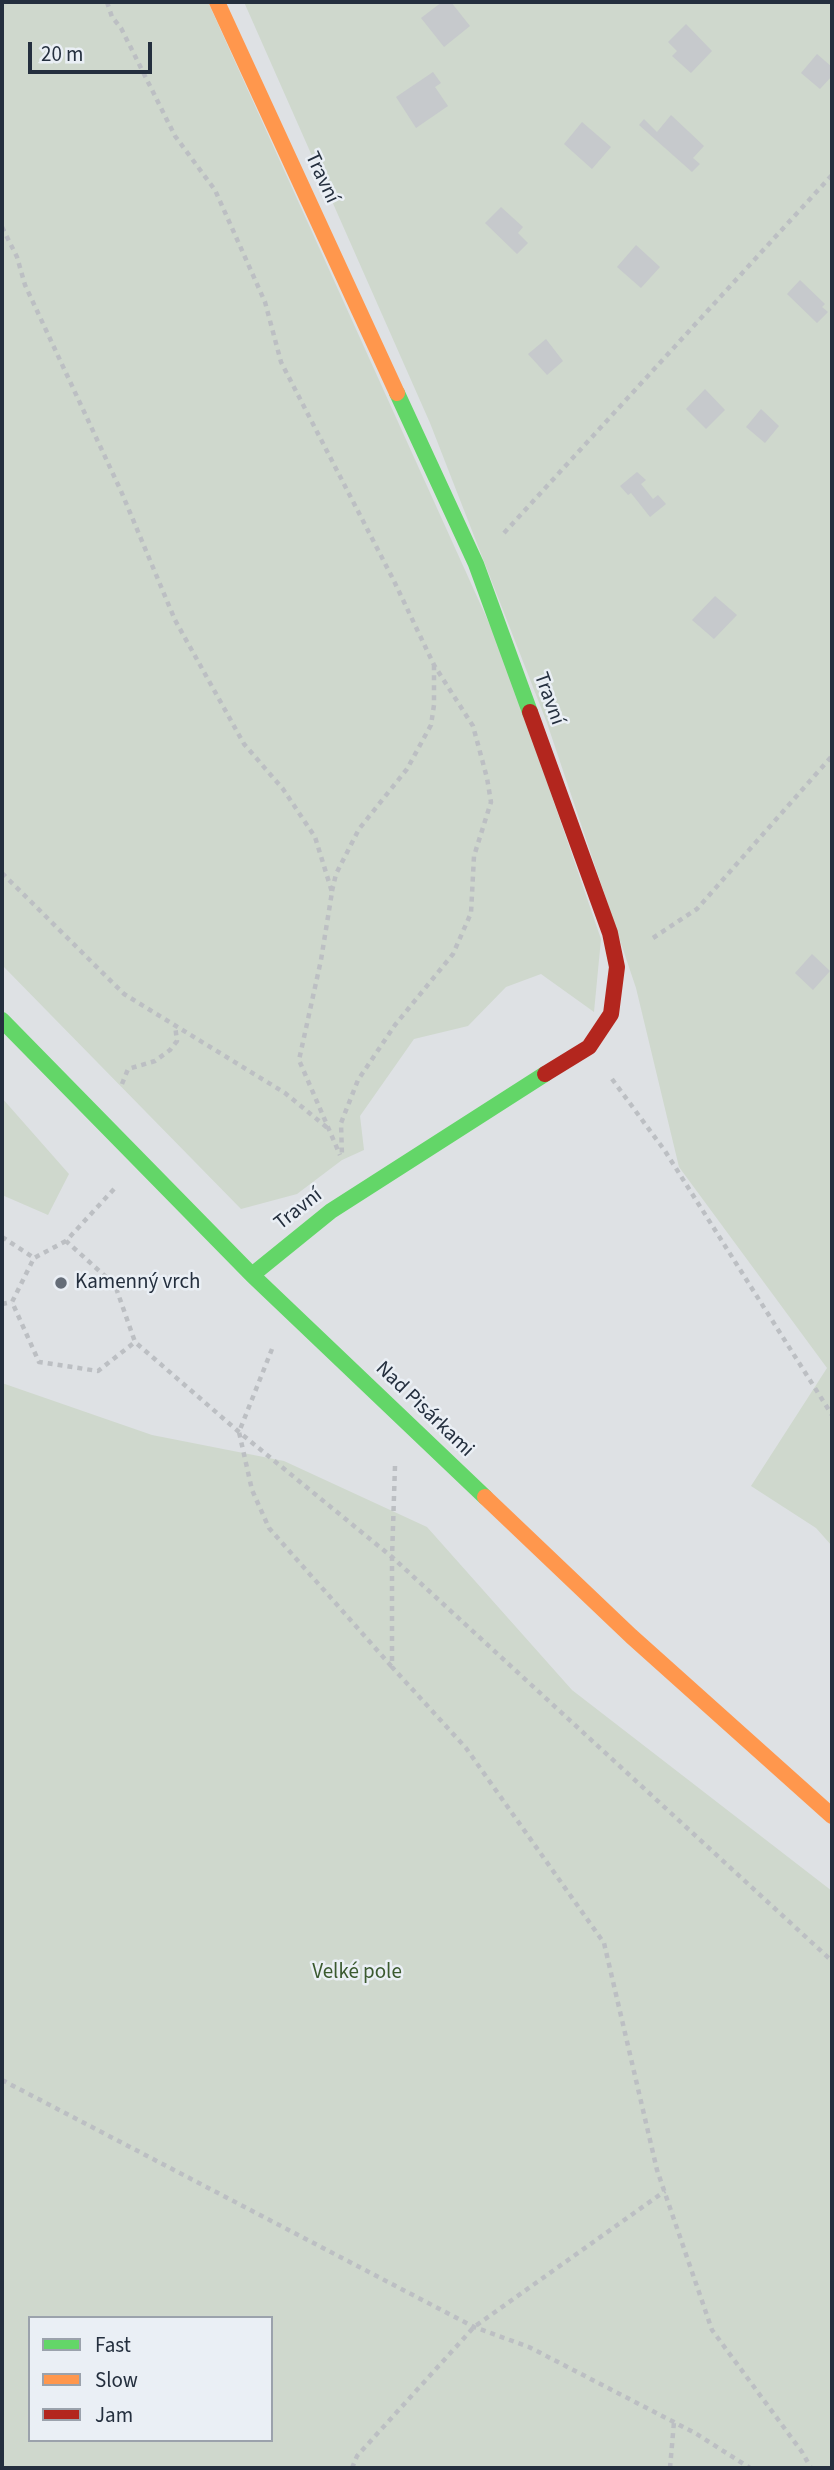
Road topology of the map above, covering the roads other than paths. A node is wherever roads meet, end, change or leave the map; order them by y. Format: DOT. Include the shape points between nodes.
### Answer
graph roads {
  1 [pos="217,2"];
  2 [pos="2,1020"];
  3 [pos="252,1275"];
  4 [pos="832,1816"];
  1 -- 3 [label="street, Travní" via="476,564 610,933 617,967 611,1014 589,1047 331,1211"];
  2 -- 3 [label="street, Nad Pisárkami"];
  3 -- 4 [label="street, Nad Pisárkami" via="631,1636"];
}
